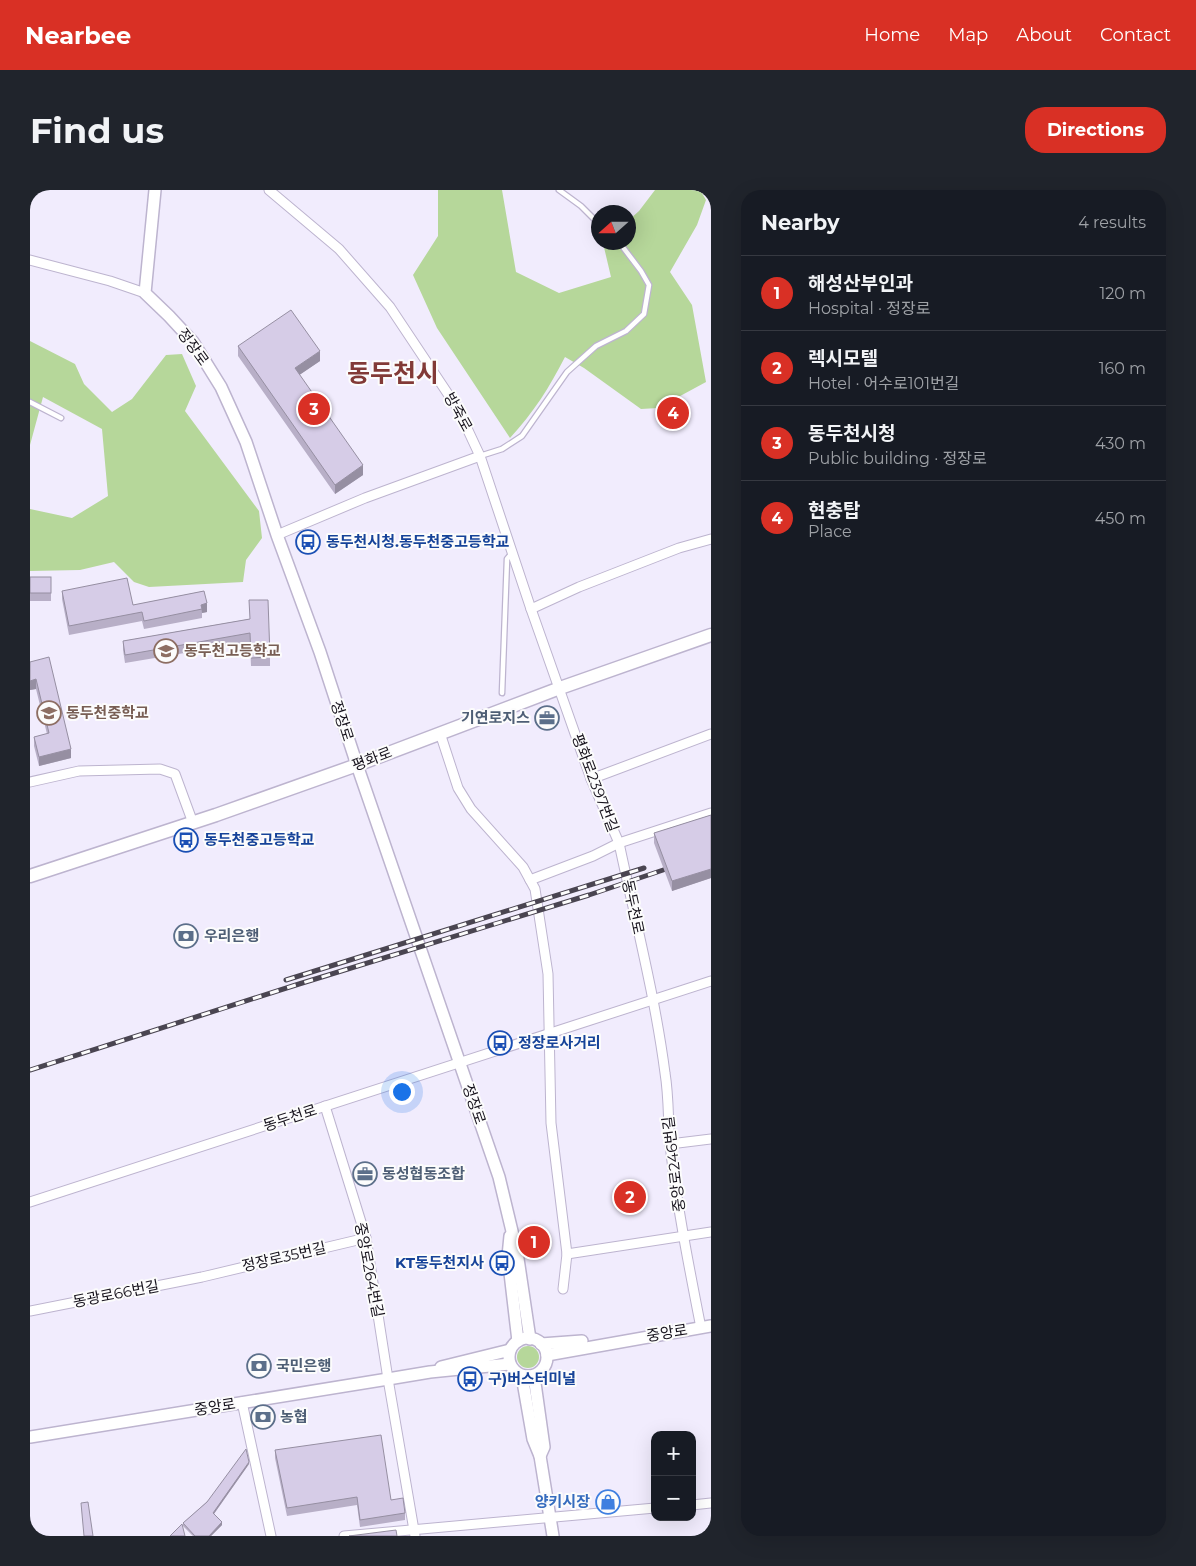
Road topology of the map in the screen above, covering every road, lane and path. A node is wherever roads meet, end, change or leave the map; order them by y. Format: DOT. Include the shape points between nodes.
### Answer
graph roads {
  1 [pos="155,190"];
  2 [pos="269,190"];
  3 [pos="559,190"];
  4 [pos="591,216"];
  5 [pos="626,250"];
  6 [pos="30,260"];
  7 [pos="145,292"];
  8 [pos="30,402"];
  9 [pos="61,418"];
  10 [pos="480,456"];
  11 [pos="277,535"];
  12 [pos="711,539"];
  13 [pos="513,552"];
  14 [pos="531,609"];
  15 [pos="711,635"];
  16 [pos="560,688"];
  17 [pos="502,693"];
  18 [pos="440,733"];
  19 [pos="711,734"];
  20 [pos="357,765"];
  21 [pos="591,778"];
  22 [pos="30,782"];
  23 [pos="711,813"];
  24 [pos="193,823"];
  25 [pos="619,843"];
  26 [pos="30,876"];
  27 [pos="530,880"];
  28 [pos="711,981"];
  29 [pos="653,1000"];
  30 [pos="549,1033"];
  31 [pos="459,1062"];
  32 [pos="325,1106"];
  33 [pos="711,1139"];
  34 [pos="670,1144"];
  35 [pos="30,1202"];
  36 [pos="511,1232"];
  37 [pos="711,1232"];
  38 [pos="683,1235"];
  39 [pos="366,1238"];
  40 [pos="567,1254"];
  41 [pos="202,1277"];
  42 [pos="563,1290"];
  43 [pos="30,1311"];
  44 [pos="706,1327"];
  45 [pos="530,1338"];
  46 [pos="624,1340"];
  47 [pos="518,1341"];
  48 [pos="541,1344"];
  49 [pos="510,1350"];
  50 [pos="547,1355"];
  51 [pos="510,1364"];
  52 [pos="430,1372"];
  53 [pos="522,1376"];
  54 [pos="534,1376"];
  55 [pos="388,1379"];
  56 [pos="242,1402"];
  57 [pos="30,1437"];
  58 [pos="540,1456"];
  59 [pos="711,1503"];
  60 [pos="696,1505"];
  61 [pos="651,1508"];
  62 [pos="551,1518"];
  63 [pos="414,1532"];
  64 [pos="271,1536"];
  65 [pos="344,1536"];
  66 [pos="553,1536"];
  1 -- 7 [label="street"];
  2 -- 10 [label="street, 방죽로" via="339,249 390,307 458,409"];
  3 -- 4 [label="lane"];
  5 -- 10 [label="lane" via="649,284 644,314 626,332 596,346 567,372 522,436 502,449"];
  6 -- 7 [label="street, 정장로"];
  7 -- 11 [label="street, 정장로" via="192,342 221,387 246,442"];
  8 -- 9 [label="lane"];
  10 -- 11 [label="street" via="365,498"];
  10 -- 13 [label="street, 방죽로"];
  11 -- 20 [label="street, 정장로"];
  12 -- 14 [label="street" via="679,548"];
  13 -- 14 [label="street, 방죽로"];
  13 -- 17 [label="lane" via="507,559"];
  14 -- 16 [label="street, 방죽로"];
  15 -- 16 [label="main road, 평화로"];
  16 -- 18 [label="main road, 평화로"];
  16 -- 21 [label="street, 평화로2397번길"];
  18 -- 20 [label="main road, 평화로"];
  18 -- 27 [label="street" via="458,788"];
  19 -- 21 [label="street"];
  20 -- 24 [label="main road, 평화로"];
  20 -- 31 [label="street, 정장로"];
  21 -- 25 [label="street, 평화로2397번길"];
  22 -- 24 [label="street" via="80,771 160,769 175,774"];
  23 -- 25 [label="street, 평화로2397번길"];
  24 -- 26 [label="main road, 평화로"];
  25 -- 27 [label="street"];
  25 -- 29 [label="street, 동두천로"];
  27 -- 30 [label="street" via="535,889 548,974"];
  28 -- 29 [label="street, 동두천로"];
  29 -- 30 [label="street, 동두천로"];
  29 -- 34 [label="street, 중앙로246번길" via="666,1074"];
  30 -- 31 [label="street, 동두천로"];
  30 -- 40 [label="street" via="551,1123"];
  31 -- 32 [label="street, 동두천로"];
  31 -- 36 [label="street, 정장로" via="499,1177"];
  32 -- 35 [label="street, 동두천로"];
  32 -- 39 [label="street, 중앙로264번길"];
  33 -- 34 [label="street"];
  34 -- 38 [label="street, 중앙로246번길"];
  36 -- 45 [label="street, 정장로"];
  36 -- 47 [label="street" via="508,1256"];
  37 -- 38 [label="street"];
  38 -- 40 [label="street"];
  38 -- 44 [label="street, 중앙로246번길"];
  39 -- 41 [label="street, 정장로35번길"];
  39 -- 55 [label="street, 중앙로264번길"];
  40 -- 42 [label="street"];
  41 -- 43 [label="street, 동광로66번길"];
  44 -- 46 [label="street, 중앙로"];
  45 -- 47 [label="street"];
  45 -- 48 [label="street"];
  46 -- 48 [label="street"];
  46 -- 50 [label="street"];
  47 -- 49 [label="street"];
  48 -- 50 [label="street"];
  49 -- 51 [label="street"];
  49 -- 52 [label="street"];
  50 -- 54 [label="street" via="544,1368"];
  51 -- 52 [label="street"];
  51 -- 53 [label="street"];
  52 -- 55 [label="street, 중앙로"];
  53 -- 54 [label="street"];
  53 -- 58 [label="street" via="533,1439"];
  54 -- 58 [label="street" via="544,1447"];
  55 -- 56 [label="street, 중앙로"];
  55 -- 63 [label="street, 중앙로264번길"];
  56 -- 57 [label="street, 중앙로"];
  56 -- 64 [label="street"];
  58 -- 62 [label="street"];
  59 -- 60 [label="street"];
  61 -- 62 [label="street"];
  62 -- 63 [label="street"];
  62 -- 66 [label="street"];
  63 -- 65 [label="street"];
}
